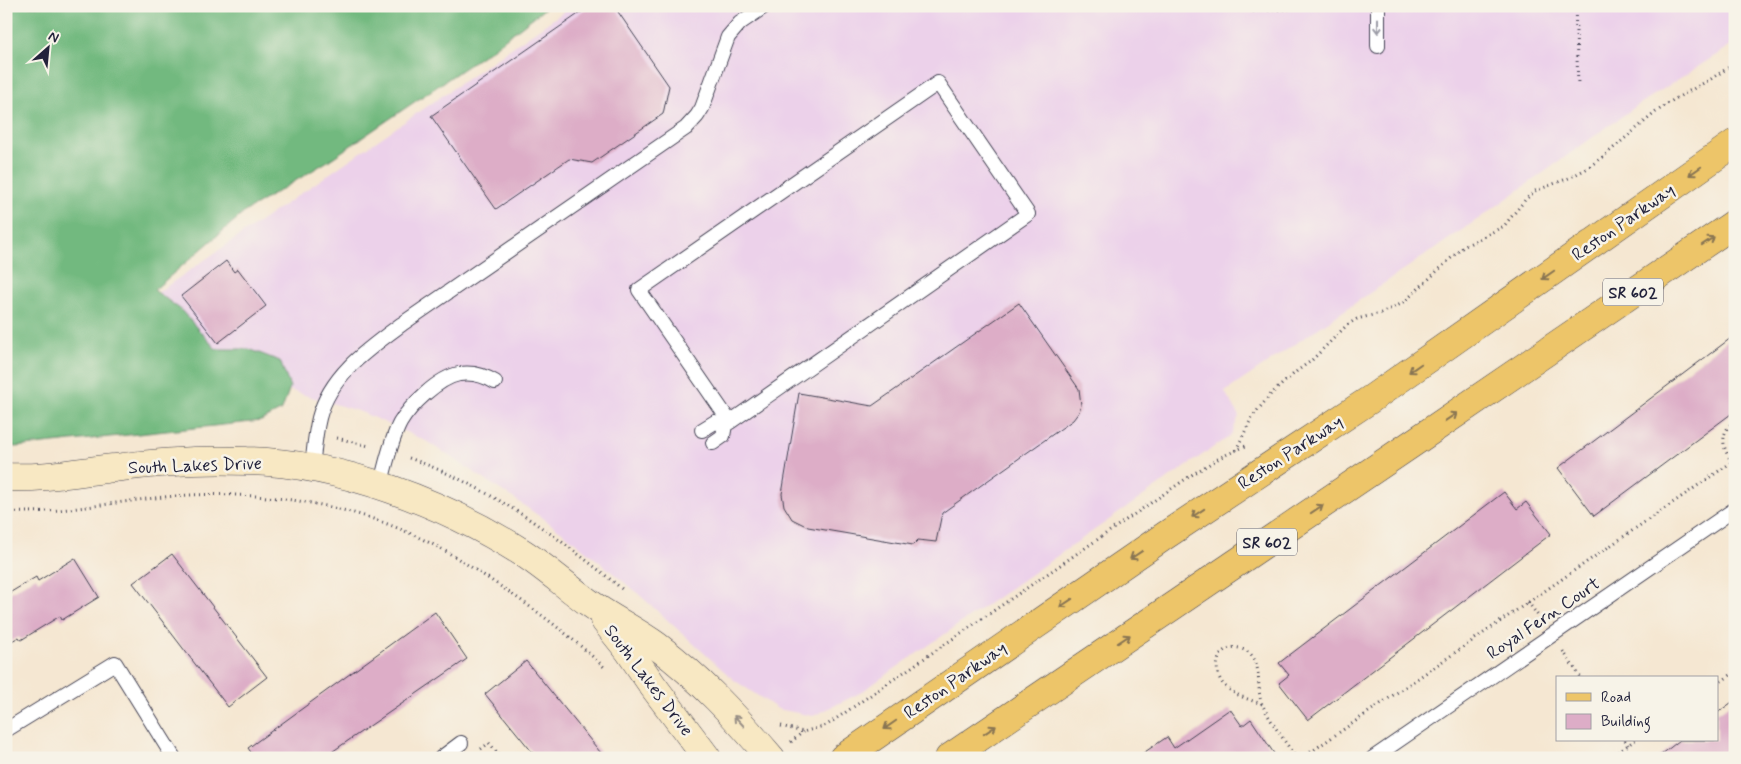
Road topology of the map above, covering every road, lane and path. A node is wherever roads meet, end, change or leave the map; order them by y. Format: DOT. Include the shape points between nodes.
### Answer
graph roads {
  1 [pos="765,6"];
  2 [pos="1331,6"];
  3 [pos="1378,6"];
  4 [pos="1575,6"];
  5 [pos="1253,11"];
  6 [pos="1378,46"];
  7 [pos="1735,63"];
  8 [pos="1578,84"];
  9 [pos="1735,143"];
  10 [pos="1735,223"];
  11 [pos="496,382"];
  12 [pos="1735,420"];
  13 [pos="727,423"];
  14 [pos="702,430"];
  15 [pos="714,444"];
  16 [pos="1732,462"];
  17 [pos="1735,467"];
  18 [pos="312,468"];
  19 [pos="6,477"];
  20 [pos="380,486"];
  21 [pos="1735,509"];
  22 [pos="6,512"];
  23 [pos="589,603"];
  24 [pos="605,668"];
  25 [pos="1735,672"];
  26 [pos="1718,683"];
  27 [pos="1262,704"];
  28 [pos="6,730"];
  29 [pos="803,732"];
  30 [pos="1626,742"];
  31 [pos="1632,742"];
  32 [pos="468,743"];
  33 [pos="1628,745"];
  34 [pos="174,758"];
  35 [pos="441,758"];
  36 [pos="502,758"];
  37 [pos="707,758"];
  38 [pos="771,758"];
  39 [pos="843,758"];
  40 [pos="949,758"];
  41 [pos="1296,758"];
  42 [pos="1302,758"];
  43 [pos="1373,758"];
  44 [pos="1610,758"];
  1 -- 18 [label="lane" via="740,23 728,37 702,108 686,128 402,324 346,370 323,405"];
  2 -- 5 [label="path"];
  3 -- 6 [label="lane, one-way"];
  4 -- 8 [label="path"];
  7 -- 29 [label="path" via="1672,100 1586,169 1536,191 1504,226 1463,247 1403,303 1347,325 1271,394 1252,417 1236,450 1186,479 827,725"];
  9 -- 39 [label="main road, Reston Parkway, one-way" via="1371,399 1158,540"];
  40 -- 10 [label="main road, SR 602, one-way"];
  11 -- 20 [label="lane" via="483,376 460,374 424,396 398,428"];
  12 -- 16 [label="path" via="1728,426 1722,440"];
  13 -- 13 [label="lane" via="1028,214 938,83 639,290"];
  13 -- 14 [label="lane" via="715,422"];
  13 -- 15 [label="lane" via="723,436"];
  16 -- 17 [label="path"];
  16 -- 42 [label="path"];
  18 -- 19 [label="street, South Lakes Drive" via="249,460 206,460 76,474"];
  18 -- 20 [label="street, South Lakes Drive"];
  20 -- 23 [label="street, South Lakes Drive" via="447,513 500,540 542,566"];
  21 -- 43 [label="lane, Royal Fern Court"];
  22 -- 24 [label="path" via="216,494 306,502 348,512 414,535 457,558 517,597"];
  23 -- 37 [label="street, South Lakes Drive" via="629,651"];
  38 -- 23 [label="street, South Lakes Drive, one-way" via="700,681 657,647"];
  25 -- 26 [label="path"];
  27 -- 27 [label="path" via="1226,688 1216,671 1217,663 1226,650 1241,648 1254,660"];
  27 -- 41 [label="path"];
  28 -- 34 [label="lane" via="115,662"];
  30 -- 33 [label="path"];
  31 -- 33 [label="path"];
  32 -- 35 [label="lane"];
  32 -- 36 [label="path" via="479,750 489,744"];
  33 -- 44 [label="path"];
}
